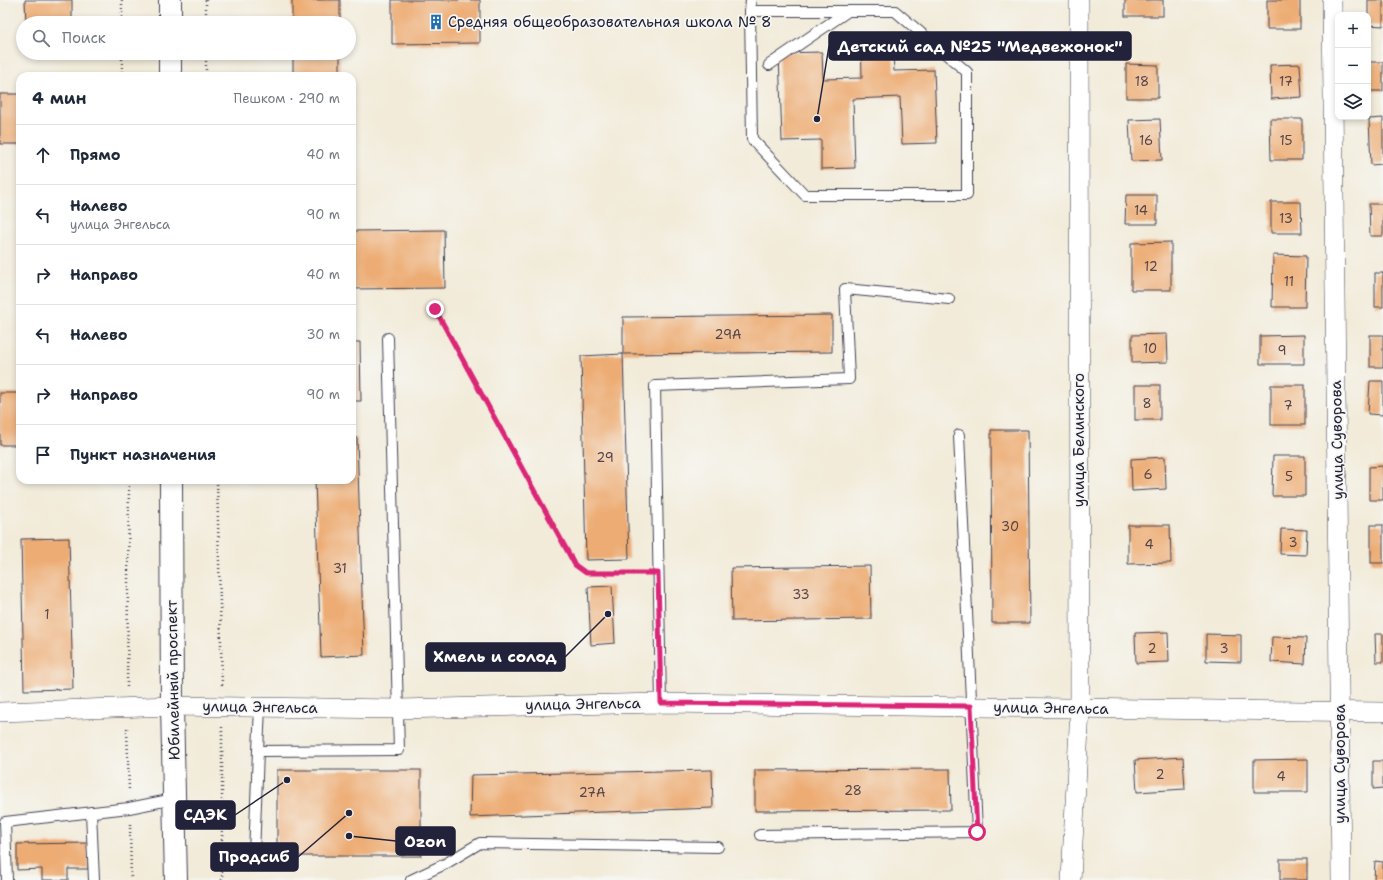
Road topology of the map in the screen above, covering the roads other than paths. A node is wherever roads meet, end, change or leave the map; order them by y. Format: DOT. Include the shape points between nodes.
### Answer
graph roads {
  1 [pos="170,0"];
  2 [pos="751,0"];
  3 [pos="1079,0"];
  4 [pos="1332,0"];
  5 [pos="848,11"];
  6 [pos="750,12"];
  7 [pos="170,16"];
  8 [pos="170,60"];
  9 [pos="769,66"];
  10 [pos="170,72"];
  11 [pos="949,299"];
  12 [pos="388,338"];
  13 [pos="959,435"];
  14 [pos="171,484"];
  15 [pos="661,703"];
  16 [pos="172,706"];
  17 [pos="971,706"];
  18 [pos="260,708"];
  19 [pos="398,709"];
  20 [pos="1080,709"];
  21 [pos="0,712"];
  22 [pos="1340,712"];
  23 [pos="1383,712"];
  24 [pos="258,751"];
  25 [pos="174,799"];
  26 [pos="92,812"];
  27 [pos="760,835"];
  28 [pos="718,848"];
  29 [pos="254,855"];
  30 [pos="7,880"];
  31 [pos="94,880"];
  32 [pos="176,880"];
  33 [pos="411,880"];
  34 [pos="1071,880"];
  35 [pos="1341,880"];
  1 -- 7 [label="main road"];
  2 -- 6 [label="lane"];
  3 -- 20 [label="street, улица Белинского"];
  4 -- 22 [label="street, улица Суворова"];
  5 -- 6 [label="lane"];
  5 -- 6 [label="lane" via="896,11 967,72 967,195 805,195 752,139"];
  5 -- 9 [label="lane"];
  8 -- 10 [label="main road"];
  11 -- 15 [label="lane" via="845,289 849,379 655,386"];
  12 -- 19 [label="lane"];
  13 -- 17 [label="lane"];
  14 -- 16 [label="main road, Юбилейный проспект"];
  15 -- 17 [label="street, улица Энгельса"];
  15 -- 19 [label="street, улица Энгельса"];
  16 -- 18 [label="street, улица Энгельса"];
  16 -- 21 [label="street, улица Энгельса"];
  16 -- 25 [label="main road, Юбилейный проспект"];
  17 -- 20 [label="street, улица Энгельса"];
  17 -- 27 [label="lane" via="977,832"];
  18 -- 19 [label="street, улица Энгельса"];
  18 -- 24 [label="lane"];
  19 -- 24 [label="lane" via="399,750"];
  20 -- 22 [label="street, улица Энгельса"];
  20 -- 34 [label="street, улица Белинского"];
  22 -- 23 [label="street, улица Энгельса"];
  22 -- 35 [label="street, улица Суворова"];
  24 -- 29 [label="lane"];
  25 -- 26 [label="lane"];
  25 -- 32 [label="main road, Юбилейный проспект"];
  26 -- 30 [label="lane" via="5,822"];
  26 -- 31 [label="lane"];
  28 -- 33 [label="lane" via="480,843"];
}
